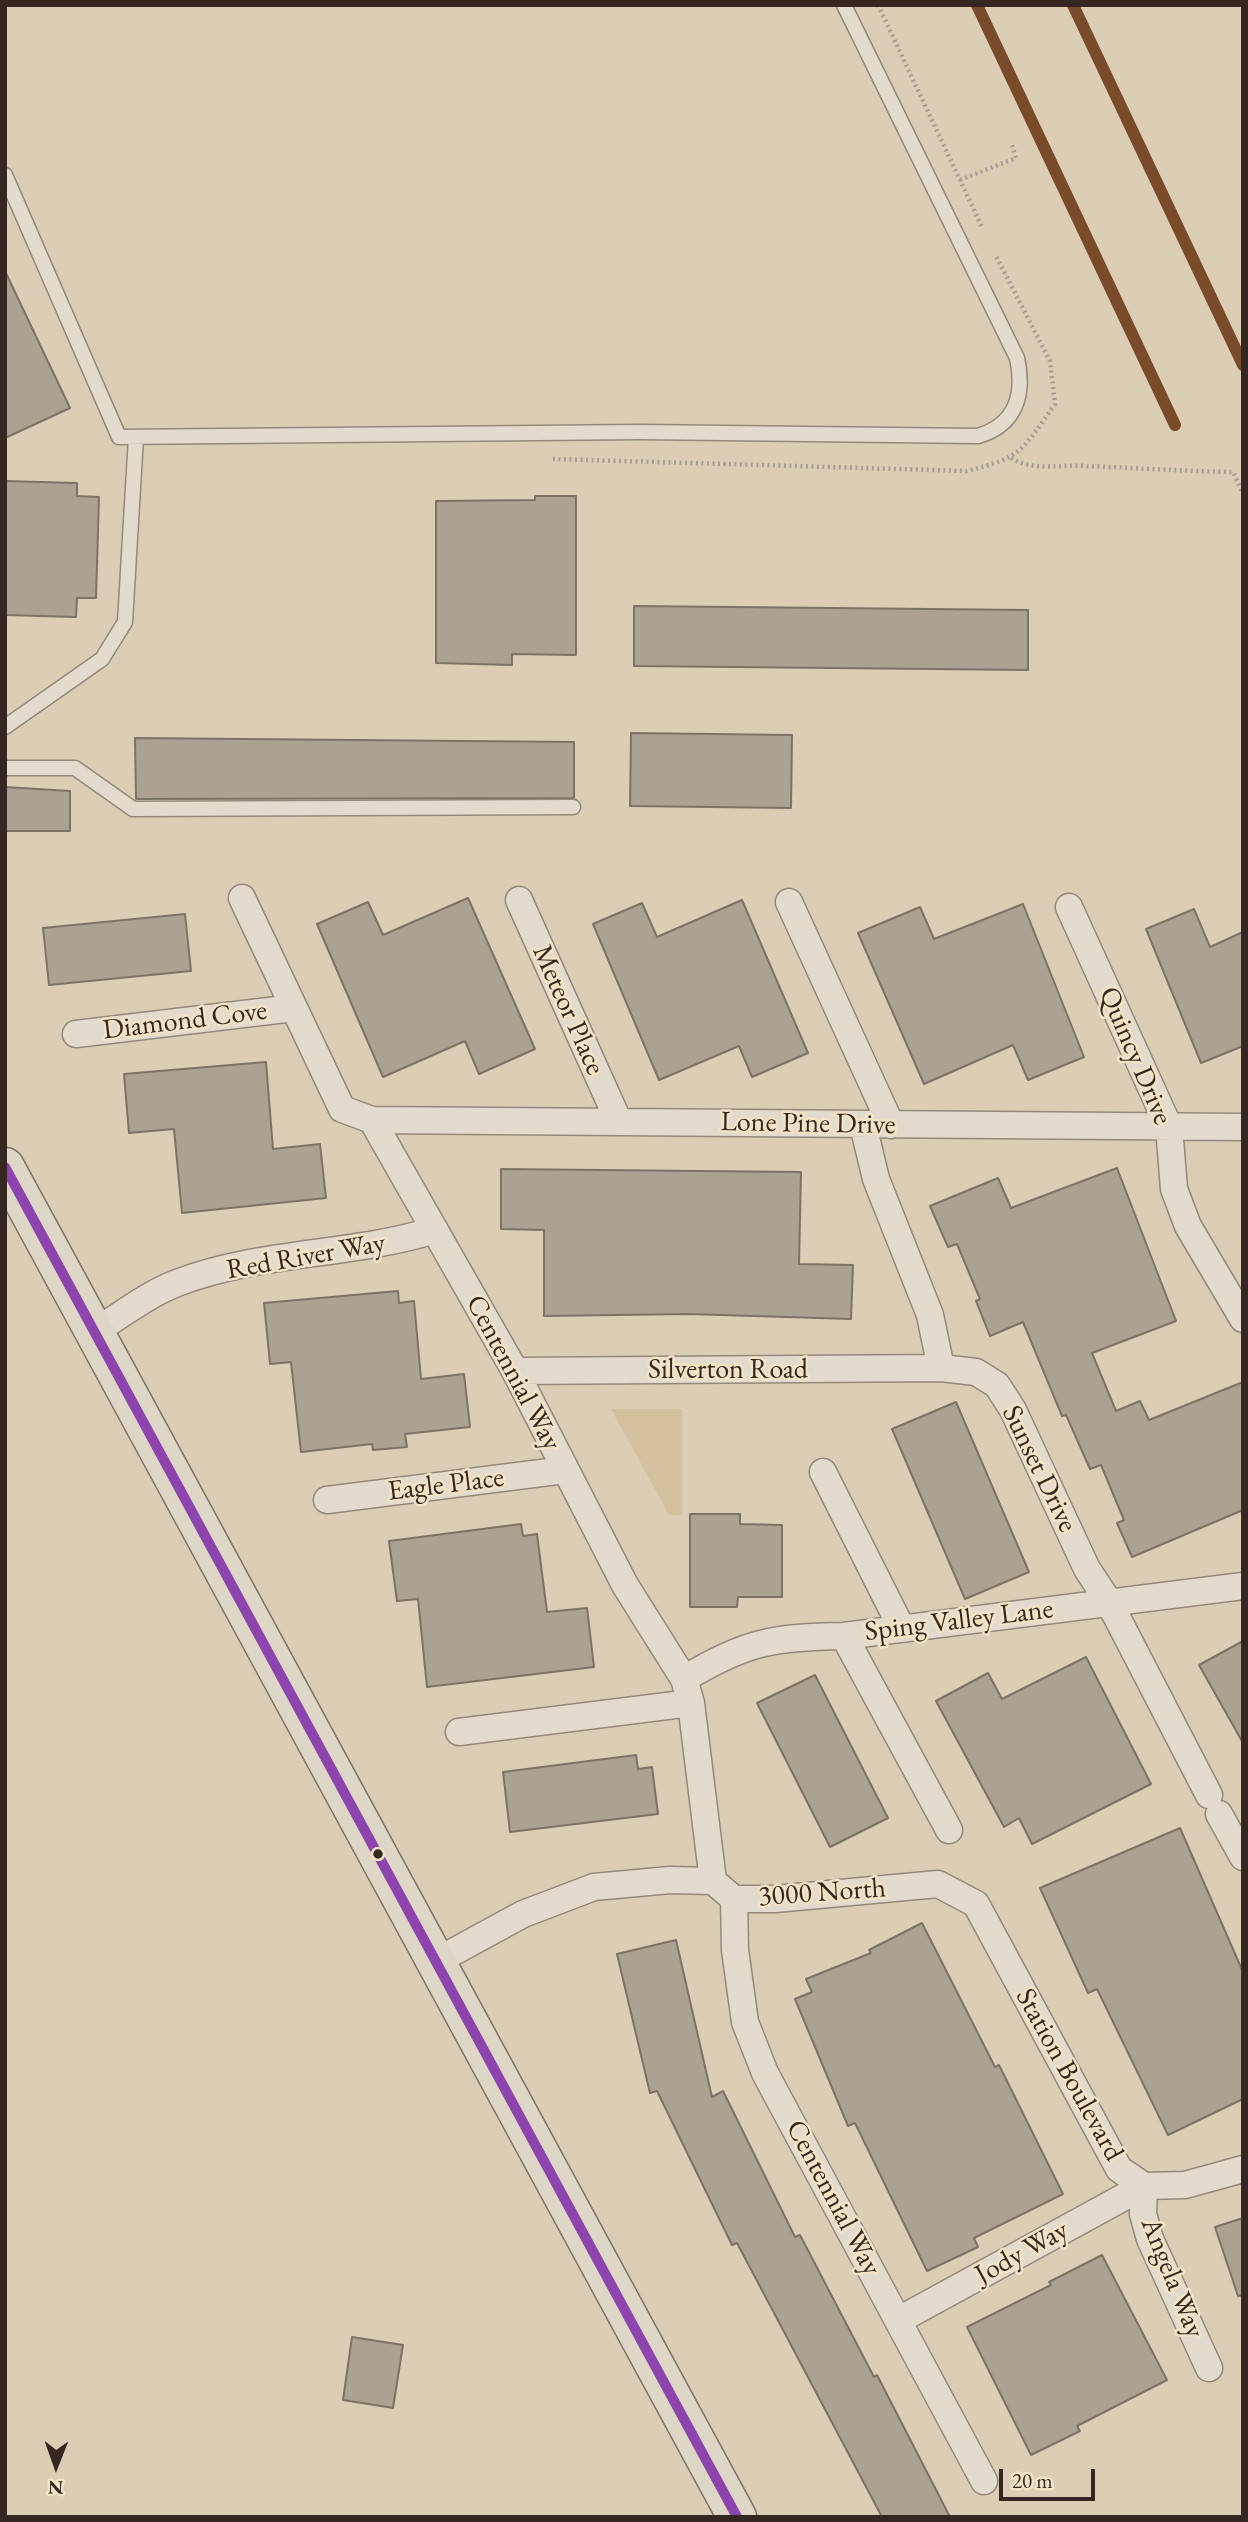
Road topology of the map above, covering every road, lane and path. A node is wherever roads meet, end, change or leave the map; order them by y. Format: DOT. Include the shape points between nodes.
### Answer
graph roads {
  1 [pos="844,5"];
  2 [pos="878,5"];
  3 [pos="1012,145"];
  4 [pos="5,175"];
  5 [pos="960,180"];
  6 [pos="987,238"];
  7 [pos="992,247"];
  8 [pos="136,437"];
  9 [pos="1011,458"];
  10 [pos="550,459"];
  11 [pos="1243,494"];
  12 [pos="5,727"];
  13 [pos="5,768"];
  14 [pos="573,807"];
  15 [pos="242,898"];
  16 [pos="519,900"];
  17 [pos="789,902"];
  18 [pos="1069,907"];
  19 [pos="294,1008"];
  20 [pos="76,1034"];
  21 [pos="372,1120"];
  22 [pos="618,1120"];
  23 [pos="863,1125"];
  24 [pos="891,1125"];
  25 [pos="1169,1127"];
  26 [pos="1243,1127"];
  27 [pos="5,1167"];
  28 [pos="435,1230"];
  29 [pos="1243,1319"];
  30 [pos="94,1332"];
  31 [pos="941,1368"];
  32 [pos="515,1371"];
  33 [pos="565,1470"];
  34 [pos="824,1472"];
  35 [pos="327,1500"];
  36 [pos="1243,1586"];
  37 [pos="1109,1602"];
  38 [pos="901,1627"];
  39 [pos="844,1636"];
  40 [pos="688,1691"];
  41 [pos="459,1732"];
  42 [pos="950,1830"];
  43 [pos="1243,1857"];
  44 [pos="713,1881"];
  45 [pos="938,1884"];
  46 [pos="734,1899"];
  47 [pos="435,1962"];
  48 [pos="1243,2169"];
  49 [pos="1144,2186"];
  50 [pos="899,2320"];
  51 [pos="1209,2368"];
  52 [pos="984,2481"];
  53 [pos="737,2517"];
  1 -- 8 [label="lane" via="1017,358 1021,385 1017,405 992,432 978,436 640,432"];
  2 -- 5 [label="path"];
  3 -- 5 [label="path" via="1016,158"];
  4 -- 8 [label="lane" via="119,437"];
  5 -- 6 [label="path"];
  7 -- 9 [label="path" via="1050,361 1055,404"];
  8 -- 12 [label="lane" via="125,622 102,659"];
  9 -- 10 [label="path" via="967,471"];
  9 -- 11 [label="path" via="1027,467 1233,472"];
  13 -- 14 [label="lane" via="75,768 133,810"];
  15 -- 19 [label="street"];
  16 -- 22 [label="street, Meteor Place"];
  17 -- 24 [label="street"];
  18 -- 25 [label="street, Quincy Drive"];
  19 -- 20 [label="street, Diamond Cove"];
  19 -- 21 [label="street" via="342,1109"];
  21 -- 22 [label="street, Lone Pine Drive"];
  21 -- 28 [label="street, Centennial Way"];
  22 -- 23 [label="street, Lone Pine Drive"];
  23 -- 24 [label="street, Lone Pine Drive"];
  23 -- 31 [label="street" via="876,1179 930,1315"];
  24 -- 25 [label="street, Lone Pine Drive"];
  25 -- 26 [label="street, Lone Pine Drive"];
  25 -- 29 [label="street, Quincy Drive" via="1174,1189 1188,1226"];
  27 -- 30 [label="main road"];
  28 -- 30 [label="street, Red River Way" via="402,1240 246,1264 176,1283"];
  28 -- 32 [label="street, Centennial Way"];
  30 -- 47 [label="main road"];
  31 -- 32 [label="street, Silverton Road"];
  31 -- 37 [label="street, Sunset Drive" via="976,1372 997,1385 1087,1569"];
  32 -- 33 [label="street, Centennial Way"];
  33 -- 35 [label="street, Eagle Place"];
  33 -- 40 [label="street, Centennial Way"];
  34 -- 38 [label="street"];
  36 -- 37 [label="street, Sping Valley Lane"];
  37 -- 38 [label="street, Sping Valley Lane"];
  37 -- 43 [label="street, Sunset Drive"];
  38 -- 39 [label="street, Sping Valley Lane"];
  39 -- 40 [label="street, Sping Valley Lane" via="754,1643 720,1657"];
  39 -- 42 [label="street"];
  40 -- 41 [label="street"];
  40 -- 44 [label="street, Centennial Way"];
  44 -- 46 [label="street, 3000 North"];
  44 -- 47 [label="street" via="594,1887 523,1914"];
  45 -- 46 [label="street, 3000 North"];
  45 -- 49 [label="street, Station Boulevard" via="976,1904 1119,2169"];
  46 -- 50 [label="street, Centennial Way" via="735,1950 745,2022 760,2061"];
  47 -- 53 [label="main road"];
  48 -- 49 [label="street, Station Boulevard" via="1185,2185"];
  49 -- 50 [label="street, Jody Way"];
  49 -- 51 [label="street, Angela Way" via="1143,2214 1150,2239"];
  50 -- 52 [label="street, Centennial Way"];
}
